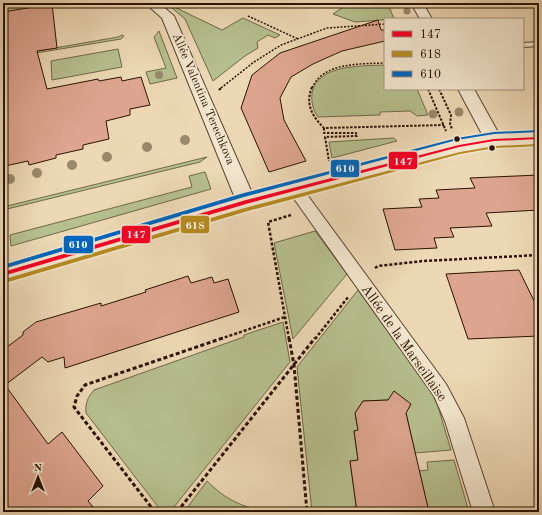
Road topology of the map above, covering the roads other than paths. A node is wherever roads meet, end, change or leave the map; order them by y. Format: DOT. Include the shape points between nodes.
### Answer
graph roads {
  1 [pos="12,3"];
  2 [pos="151,3"];
  3 [pos="417,3"];
  4 [pos="3,6"];
  5 [pos="425,18"];
  6 [pos="539,44"];
  7 [pos="524,45"];
  8 [pos="467,90"];
  9 [pos="539,138"];
  10 [pos="494,140"];
  11 [pos="295,189"];
  12 [pos="246,202"];
  13 [pos="3,274"];
  14 [pos="484,512"];
  1 -- 4 [label="street"];
  2 -- 12 [label="street, Allée Valentina Terechkova" via="168,16"];
  3 -- 5 [label="street"];
  6 -- 7 [label="lane"];
  8 -- 10 [label="street"];
  9 -- 10 [label="street"];
  10 -- 11 [label="street" via="459,146"];
  11 -- 12 [label="street"];
  11 -- 14 [label="street, Allée de la Marseillaise" via="440,390 454,418"];
  12 -- 13 [label="street"];
}
